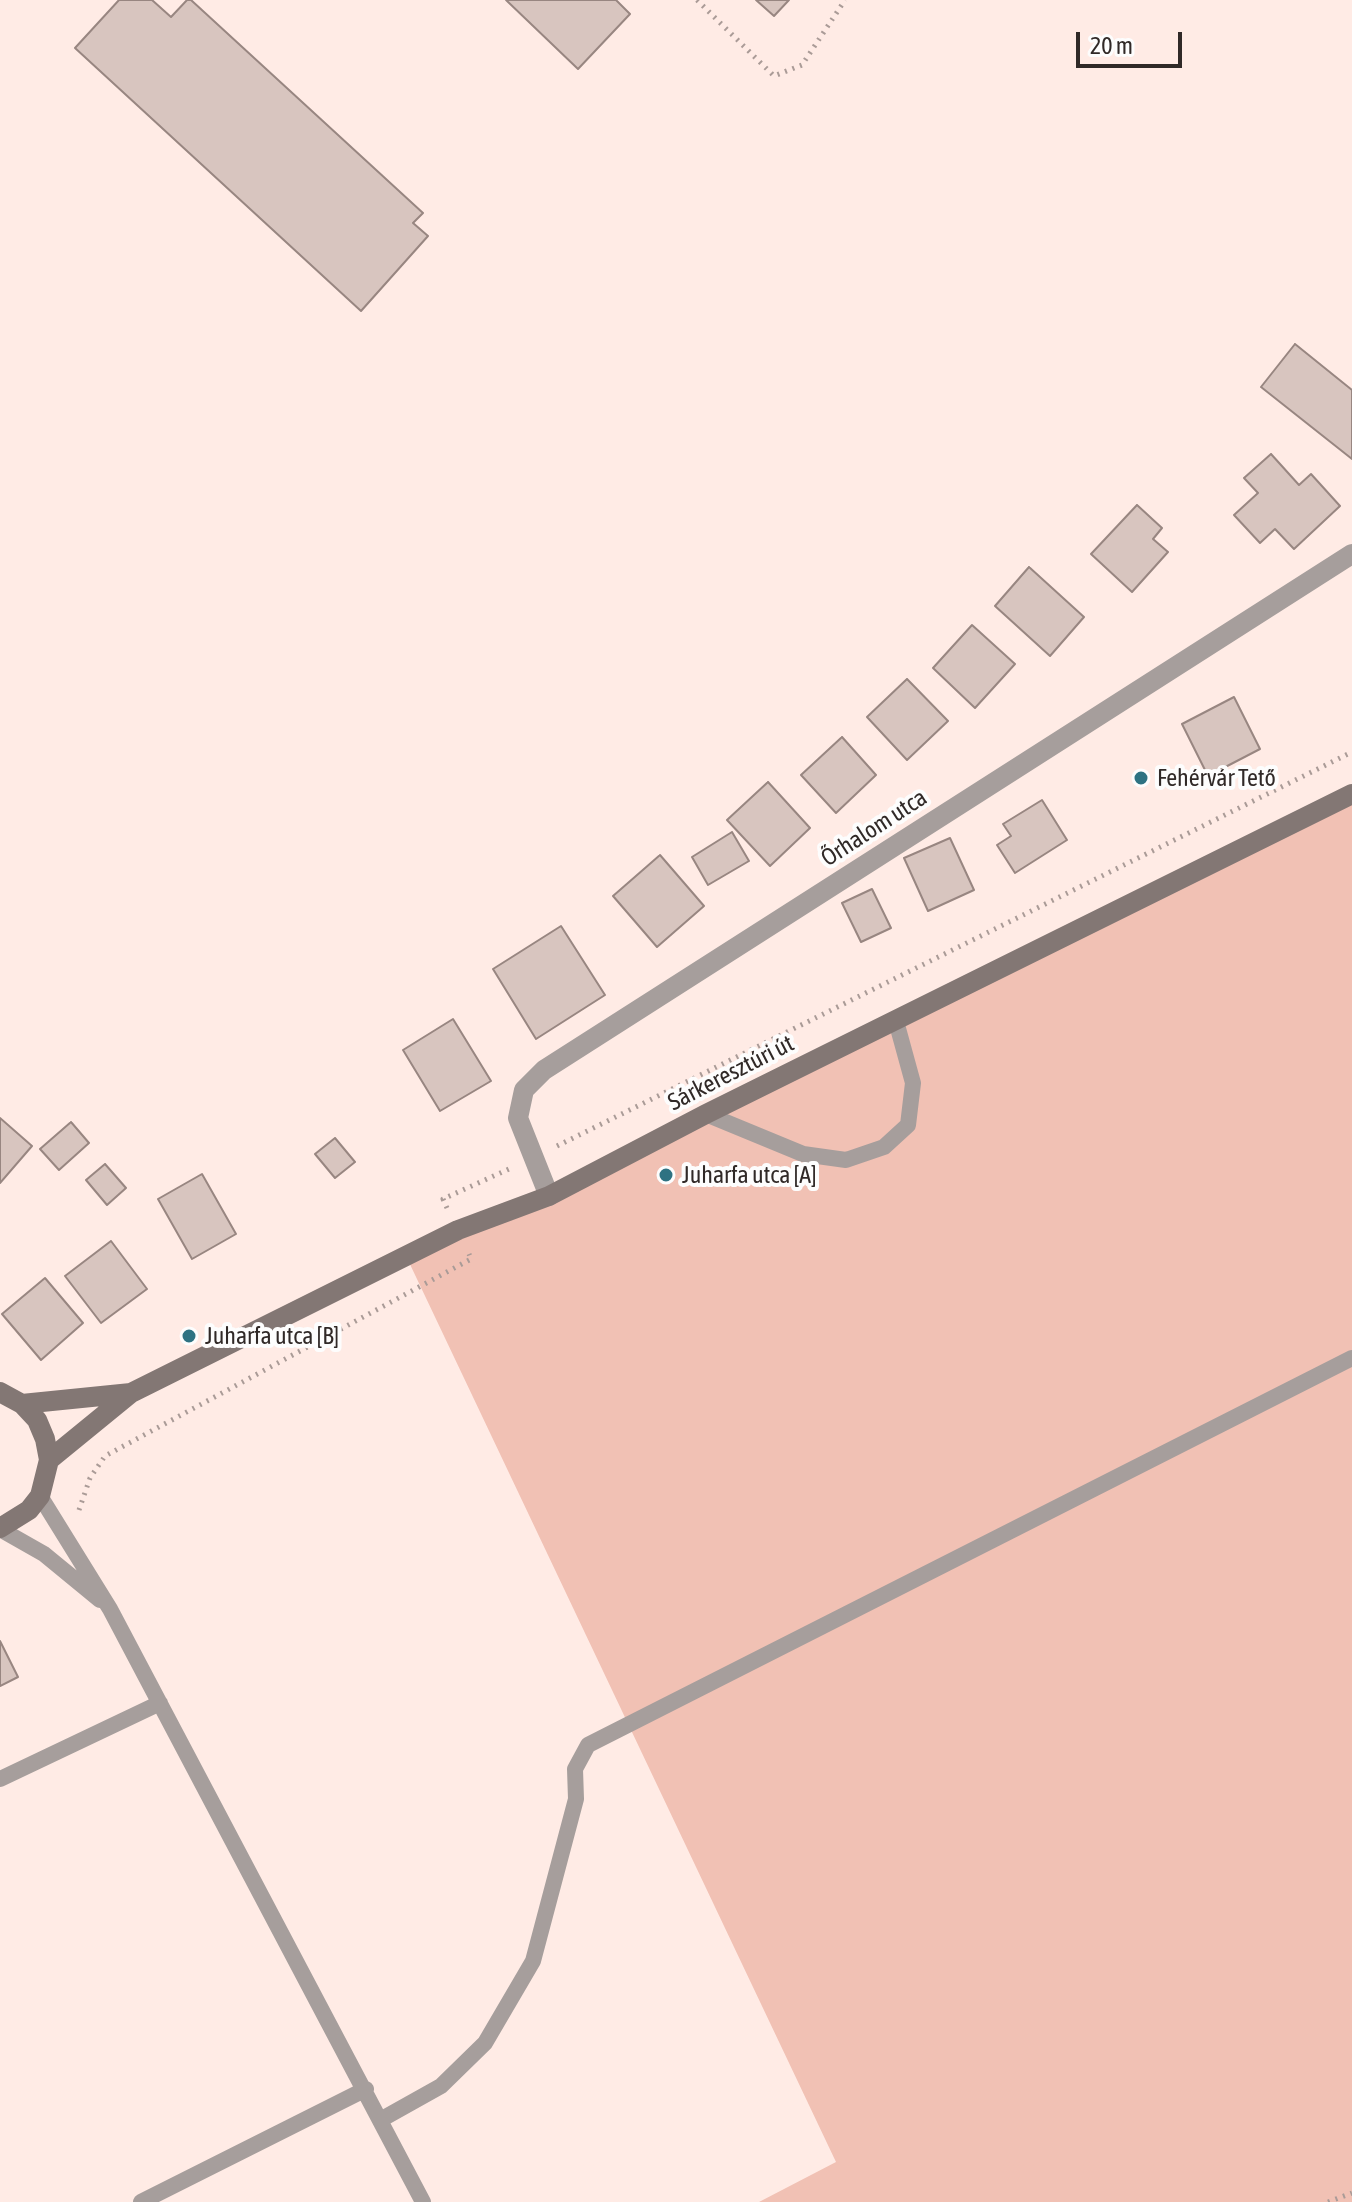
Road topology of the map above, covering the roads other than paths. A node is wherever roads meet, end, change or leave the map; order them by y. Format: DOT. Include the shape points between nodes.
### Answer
graph roads {
  1 [pos="1352,554"];
  2 [pos="1352,794"];
  3 [pos="896,1021"];
  4 [pos="706,1114"];
  5 [pos="549,1196"];
  6 [pos="1352,1358"];
  7 [pos="0,1392"];
  8 [pos="131,1393"];
  9 [pos="22,1404"];
  10 [pos="49,1460"];
  11 [pos="40,1496"];
  12 [pos="0,1528"];
  13 [pos="110,1609"];
  14 [pos="160,1703"];
  15 [pos="0,1779"];
  16 [pos="366,2089"];
  17 [pos="382,2119"];
  18 [pos="141,2202"];
  19 [pos="423,2202"];
  1 -- 5 [label="street, Őrhalom utca" via="544,1070 524,1090 518,1118"];
  2 -- 3 [label="main road, Sárkeresztúri út"];
  3 -- 4 [label="main road, Sárkeresztúri út"];
  3 -- 4 [label="lane" via="913,1083 908,1125 884,1147 846,1160 803,1154"];
  4 -- 5 [label="main road, Sárkeresztúri út"];
  5 -- 8 [label="main road, Sárkeresztúri út" via="458,1230"];
  6 -- 17 [label="lane" via="588,1745 575,1769 576,1799 533,1961 485,2043 441,2086"];
  7 -- 9 [label="main road"];
  8 -- 9 [label="main road, Sárkeresztúri út"];
  8 -- 10 [label="main road, Sárkeresztúri út"];
  9 -- 10 [label="main road" via="37,1420"];
  10 -- 11 [label="main road"];
  11 -- 12 [label="main road" via="29,1510"];
  11 -- 13 [label="lane"];
  12 -- 13 [label="lane" via="44,1554"];
  13 -- 14 [label="lane"];
  14 -- 15 [label="lane"];
  14 -- 16 [label="lane"];
  16 -- 17 [label="lane"];
  16 -- 18 [label="lane"];
  17 -- 19 [label="lane"];
}
